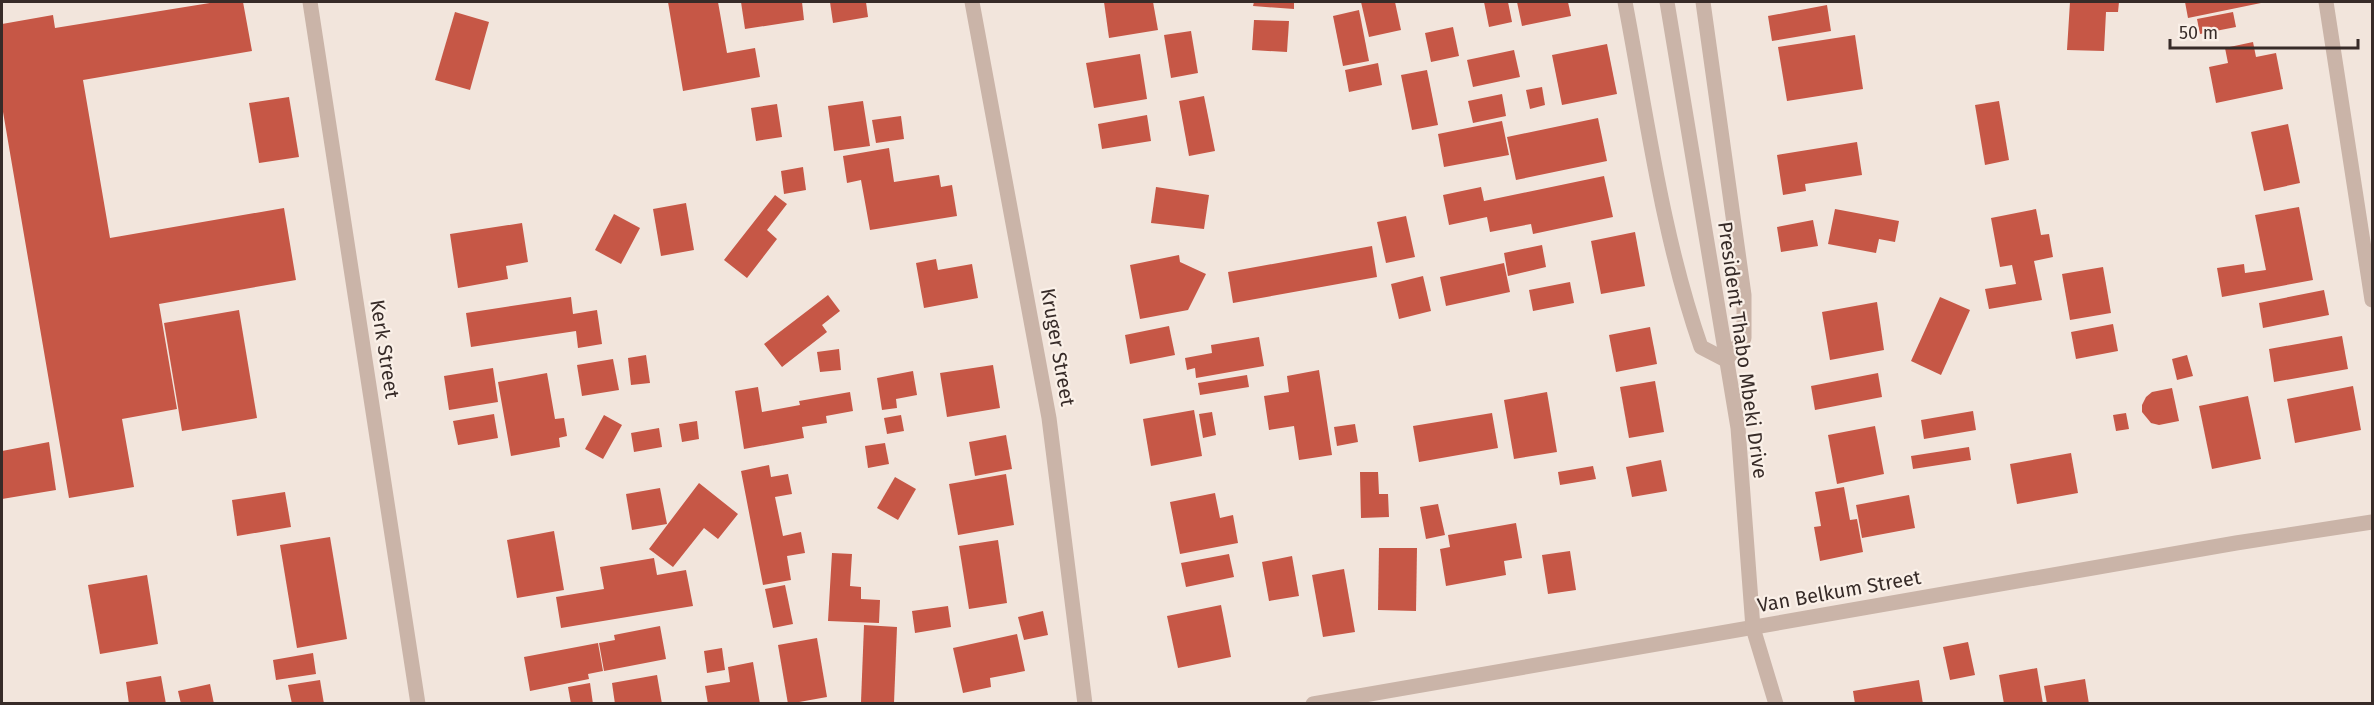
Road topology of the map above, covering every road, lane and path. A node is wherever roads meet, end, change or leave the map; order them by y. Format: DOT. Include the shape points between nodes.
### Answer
graph roads {
  1 [pos="310,2"];
  2 [pos="972,2"];
  3 [pos="1625,2"];
  4 [pos="1667,2"];
  5 [pos="1703,2"];
  6 [pos="2326,2"];
  7 [pos="2373,300"];
  8 [pos="1726,360"];
  9 [pos="2373,522"];
  10 [pos="1754,628"];
  11 [pos="418,704"];
  12 [pos="1085,704"];
  13 [pos="1313,704"];
  14 [pos="1776,704"];
  1 -- 11 [label="street, Kerk Street"];
  2 -- 12 [label="street, Kruger Street" via="1049,418"];
  3 -- 8 [label="street" via="1670,245 1685,301 1701,346"];
  4 -- 8 [label="street, President Thabo Mbeki Drive"];
  5 -- 8 [label="street" via="1744,295 1744,338"];
  6 -- 7 [label="street"];
  8 -- 10 [label="street, President Thabo Mbeki Drive" via="1738,428"];
  9 -- 10 [label="street, Van Belkum Street"];
  10 -- 13 [label="street, Van Belkum Street"];
  10 -- 14 [label="street, President Thabo Mbeki Drive"];
}
